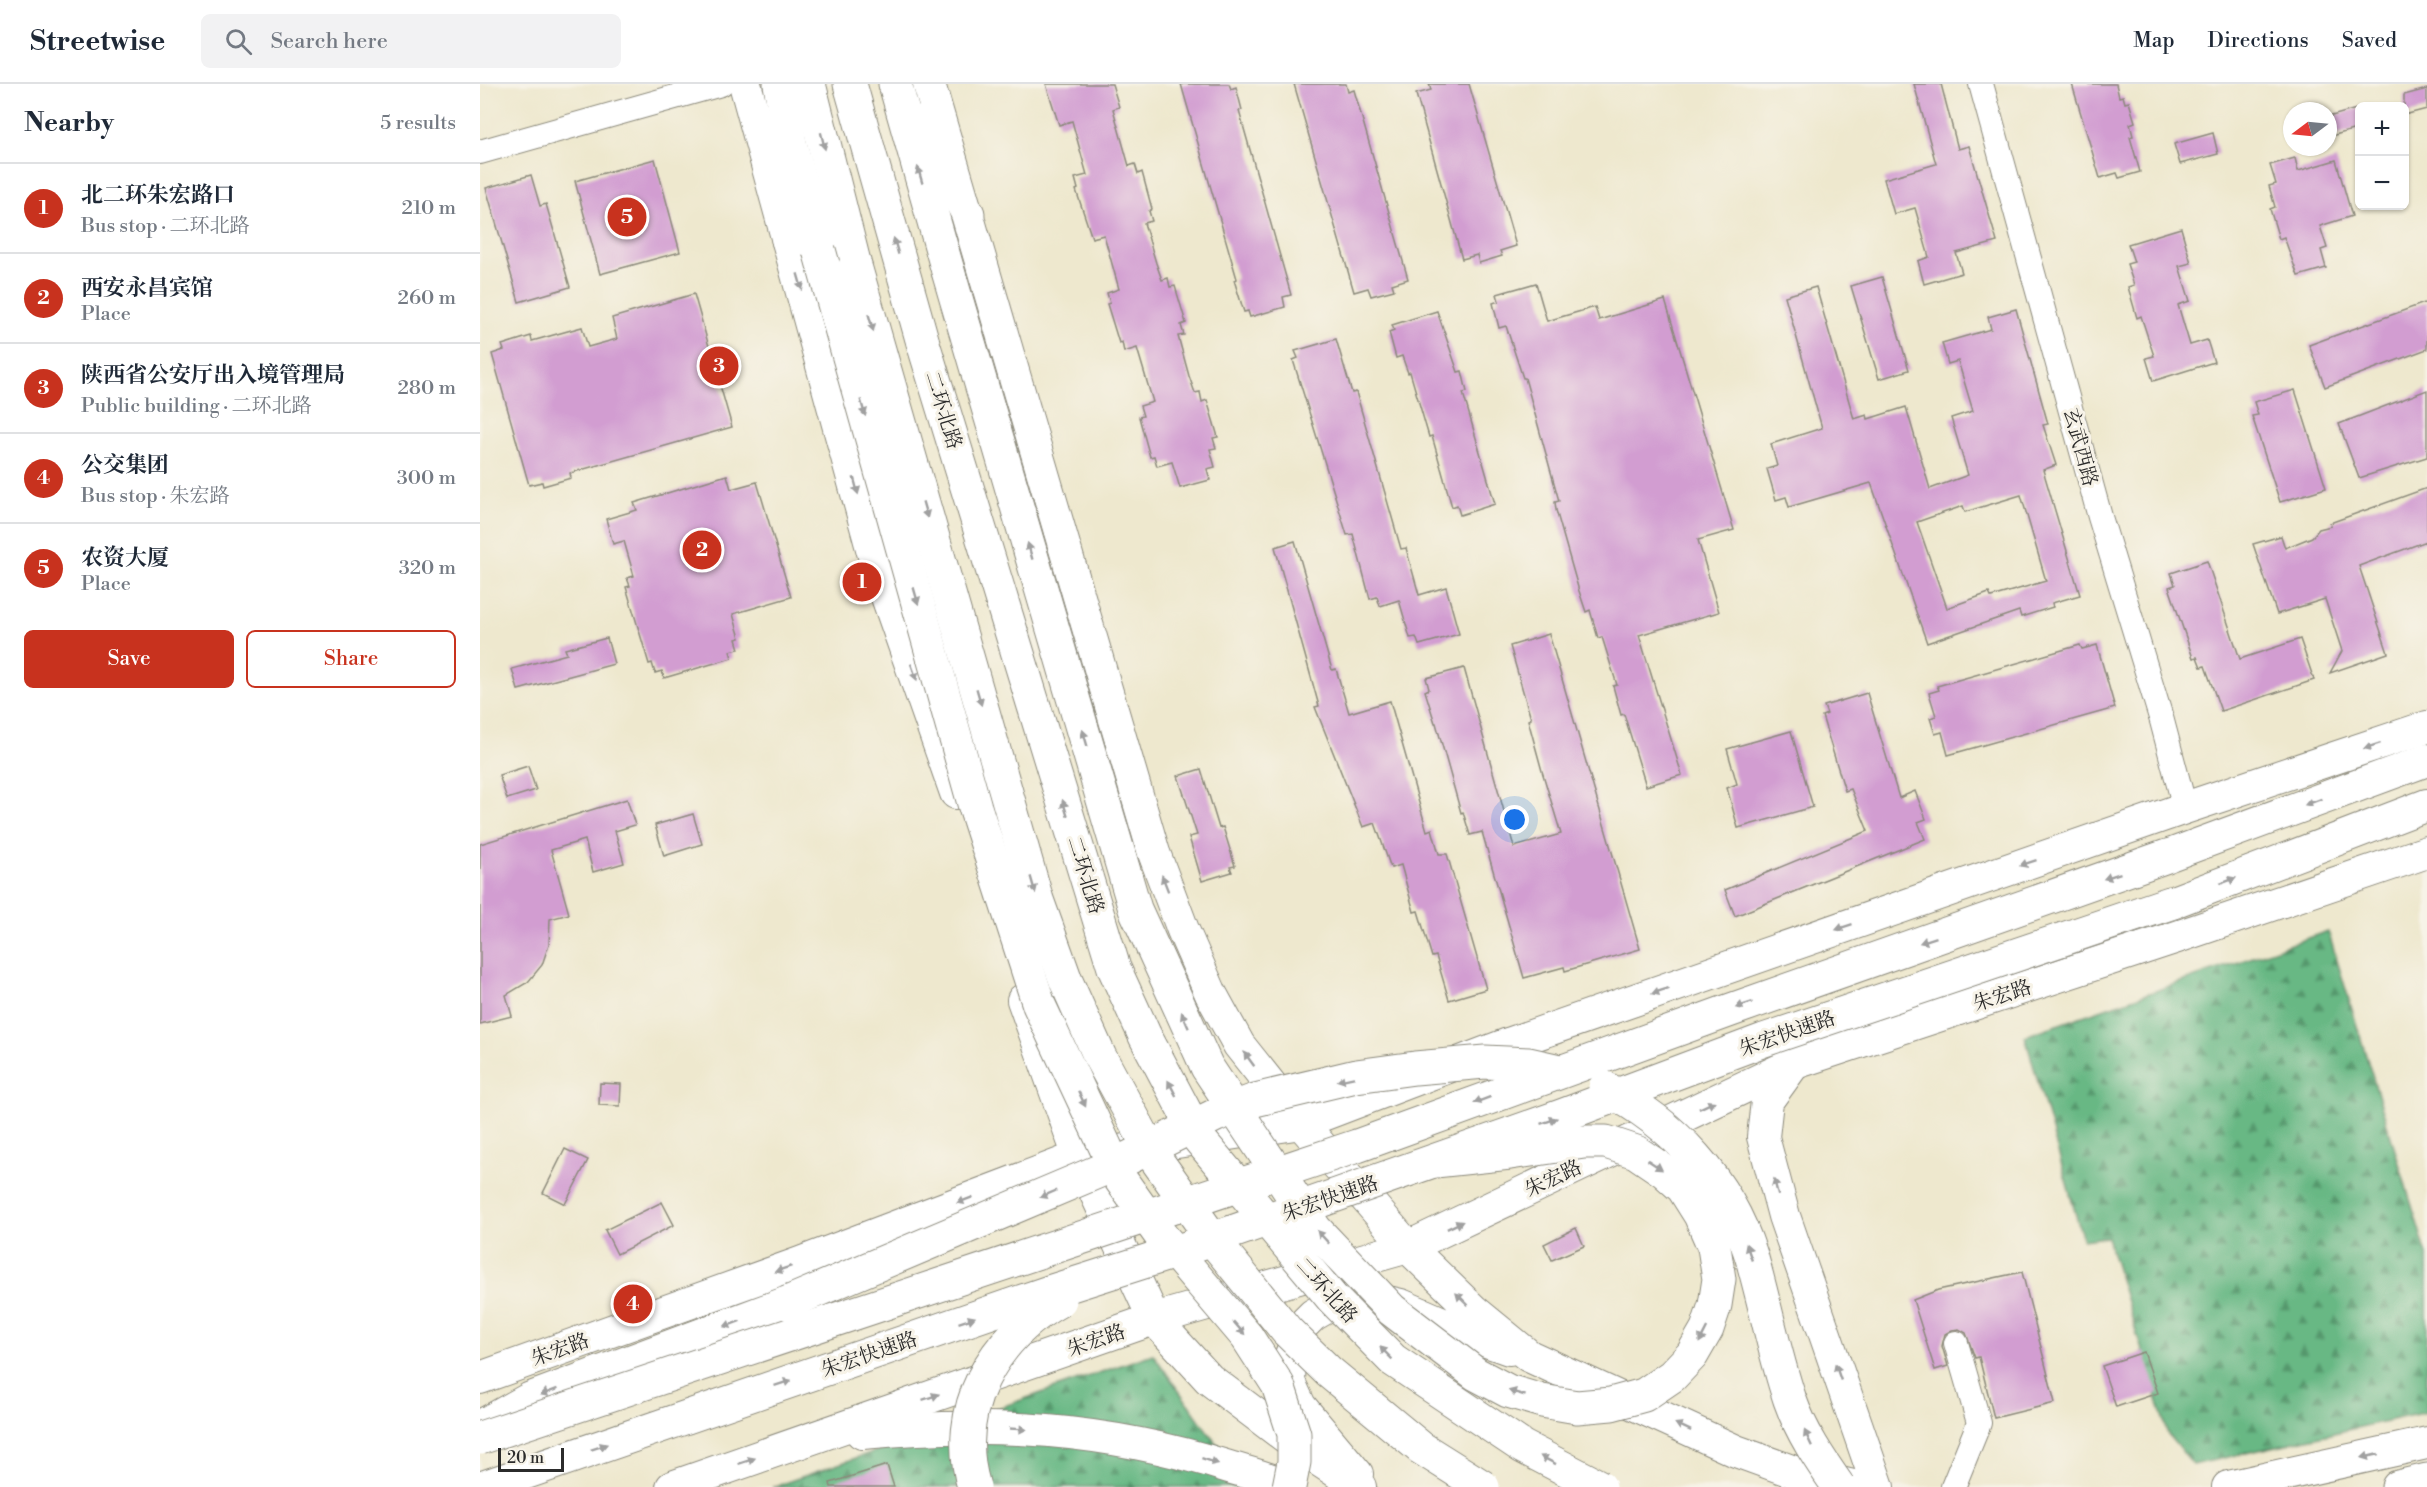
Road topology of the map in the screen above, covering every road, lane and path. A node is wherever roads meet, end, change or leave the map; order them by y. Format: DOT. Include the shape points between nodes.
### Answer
graph roads {
  1 [pos="721,84"];
  2 [pos="745,84"];
  3 [pos="776,84"];
  4 [pos="780,84"];
  5 [pos="809,84"];
  6 [pos="850,84"];
  7 [pos="897,84"];
  8 [pos="929,84"];
  9 [pos="1981,84"];
  10 [pos="480,152"];
  11 [pos="968,214"];
  12 [pos="788,240"];
  13 [pos="2427,727"];
  14 [pos="2427,760"];
  15 [pos="2427,805"];
  16 [pos="2185,808"];
  17 [pos="2427,852"];
  18 [pos="2167,856"];
  19 [pos="2173,902"];
  20 [pos="1795,1063"];
  21 [pos="1301,1124"];
  22 [pos="1078,1157"];
  23 [pos="1435,1161"];
  24 [pos="1408,1247"];
  25 [pos="1121,1269"];
  26 [pos="1154,1319"];
  27 [pos="1956,1343"];
  28 [pos="1529,1356"];
  29 [pos="480,1378"];
  30 [pos="480,1427"];
  31 [pos="480,1438"];
  32 [pos="813,1438"];
  33 [pos="2427,1443"];
  34 [pos="2427,1480"];
  35 [pos="484,1487"];
  36 [pos="672,1487"];
  37 [pos="974,1487"];
  38 [pos="1289,1487"];
  39 [pos="1360,1487"];
  40 [pos="1370,1487"];
  41 [pos="1483,1487"];
  42 [pos="1600,1487"];
  43 [pos="1839,1487"];
  44 [pos="1858,1487"];
  45 [pos="1878,1487"];
  46 [pos="1953,1487"];
  47 [pos="2228,1487"];
  48 [pos="2398,1487"];
  1 -- 10 [label="street"];
  2 -- 12 [label="main road"];
  3 -- 12 [label="highway" via="778,175"];
  4 -- 38 [label="highway, one-way, bridge" via="790,143 975,807 1039,1005 1121,1180 1158,1232 1247,1337 1278,1385 1294,1434"];
  5 -- 41 [label="highway, one-way, bridge" via="855,266 1037,900 1066,981 1100,1057 1155,1158 1217,1245 1287,1331 1329,1372 1421,1448"];
  42 -- 6 [label="highway, 二环北路, one-way, bridge" via="1523,1447 1393,1360 1332,1298 1200,1140 1114,968 923,343"];
  7 -- 11 [label="highway"];
  23 -- 7 [label="highway, one-way, bridge" via="1606,1142 1636,1152 1664,1171 1683,1188 1714,1246 1719,1279 1715,1305 1692,1355 1672,1376 1644,1395 1611,1404 1577,1407 1508,1391 1476,1374 1392,1310 1315,1229 1207,1067 1135,909"];
  8 -- 11 [label="main road"];
  9 -- 16 [label="street, 玄武西路"];
  21 -- 11 [label="main road, one-way" via="1239,1045 1183,930 1154,853"];
  12 -- 22 [label="main road, one-way" via="879,574"];
  13 -- 16 [label="main road, 朱宏路, one-way"];
  14 -- 18 [label="main road, one-way"];
  19 -- 15 [label="main road, one-way"];
  16 -- 21 [label="main road, 朱宏路, one-way" via="1511,1043"];
  17 -- 20 [label="main road, 朱宏路"];
  18 -- 31 [label="highway, 朱宏快速路, one-way, bridge" via="1357,1146"];
  23 -- 19 [label="highway, 朱宏快速路, one-way, bridge" via="1764,1040"];
  24 -- 20 [label="main road, 朱宏路, one-way"];
  45 -- 20 [label="main road, one-way" via="1784,1216 1764,1137 1767,1101"];
  21 -- 22 [label="main road, 朱宏路"];
  21 -- 24 [label="main road"];
  22 -- 26 [label="main road"];
  22 -- 29 [label="main road, 朱宏路, one-way" via="800,1263"];
  23 -- 25 [label="highway, 朱宏快速路, bridge"];
  24 -- 26 [label="main road, 朱宏路"];
  28 -- 24 [label="main road, one-way" via="1474,1311"];
  35 -- 25 [label="highway, 朱宏快速路, one-way, bridge"];
  25 -- 37 [label="highway, bridge" via="1044,1309 1003,1346 975,1396 969,1451"];
  32 -- 26 [label="main road, 朱宏路, one-way"];
  26 -- 39 [label="main road" via="1209,1379"];
  27 -- 46 [label="street" via="1978,1423"];
  28 -- 40 [label="main road" via="1401,1305 1371,1298 1349,1300 1313,1315 1301,1327 1290,1358 1289,1382 1306,1413"];
  44 -- 28 [label="main road, one-way" via="1797,1473 1736,1451"];
  43 -- 30 [label="highway, one-way, bridge" via="1815,1452 1791,1401 1750,1253 1735,1215 1691,1150 1640,1109 1607,1089 1571,1074 1529,1064 1485,1062 1356,1077 1255,1100 1116,1164 787,1303 530,1399"];
  36 -- 32 [label="main road, 朱宏路, one-way"];
  32 -- 38 [label="main road, one-way" via="975,1426 1062,1431 1142,1442"];
  33 -- 47 [label="main road, one-way"];
  34 -- 48 [label="highway"];
}
